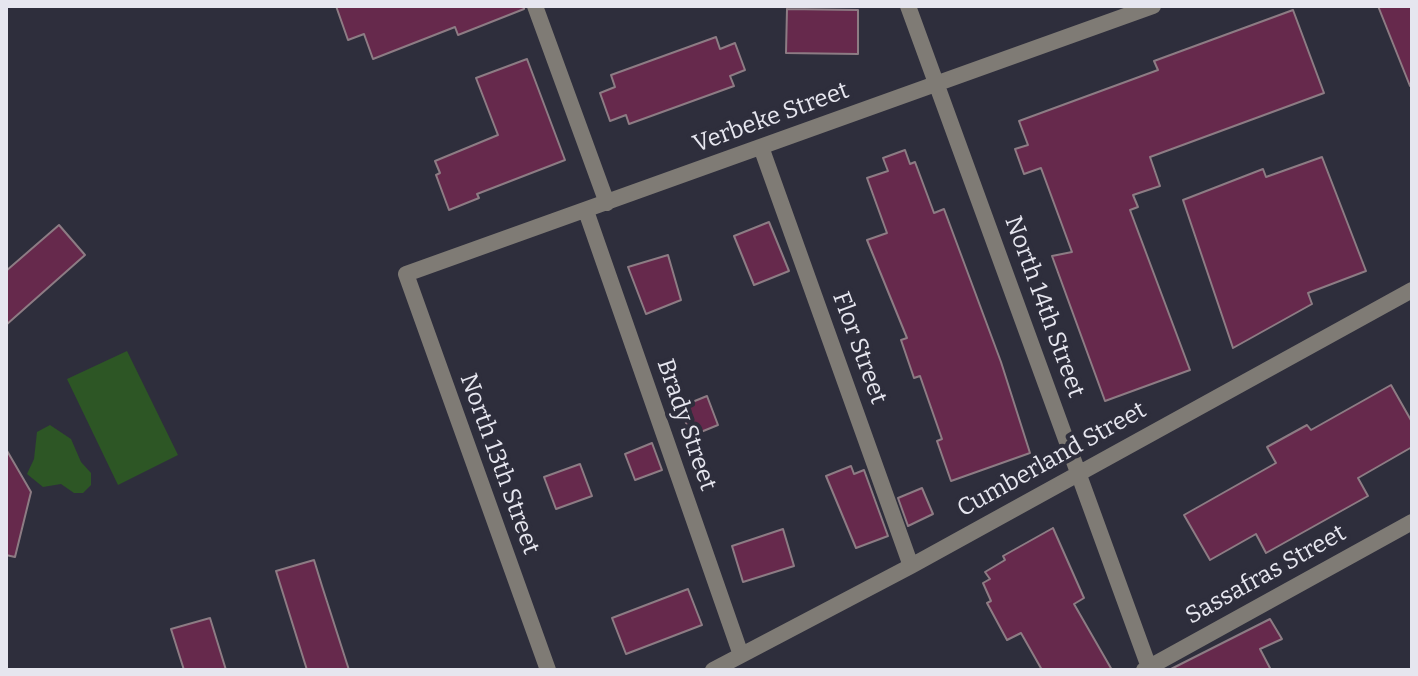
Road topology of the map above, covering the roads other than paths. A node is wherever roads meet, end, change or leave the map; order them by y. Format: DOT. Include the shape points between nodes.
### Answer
graph roads {
  1 [pos="535,6"];
  2 [pos="908,6"];
  3 [pos="1153,6"];
  4 [pos="937,84"];
  5 [pos="761,147"];
  6 [pos="607,203"];
  7 [pos="586,211"];
  8 [pos="406,274"];
  9 [pos="1412,290"];
  10 [pos="1079,471"];
  11 [pos="1412,522"];
  12 [pos="911,566"];
  13 [pos="741,655"];
  14 [pos="1148,669"];
  15 [pos="548,670"];
  16 [pos="713,670"];
  1 -- 6 [label="street"];
  2 -- 4 [label="street, North 14th Street"];
  3 -- 4 [label="street, Verbeke Street"];
  4 -- 5 [label="street, Verbeke Street"];
  4 -- 10 [label="street, North 14th Street"];
  5 -- 6 [label="street, Verbeke Street"];
  5 -- 12 [label="street, Flor Street"];
  6 -- 7 [label="street, Verbeke Street"];
  7 -- 8 [label="street, Verbeke Street"];
  7 -- 13 [label="street, Brady Street"];
  8 -- 15 [label="street, North 13th Street"];
  9 -- 10 [label="street, Cumberland Street"];
  10 -- 12 [label="street, Cumberland Street"];
  10 -- 14 [label="street, North 14th Street"];
  11 -- 14 [label="street, Sassafras Street"];
  12 -- 13 [label="street, Cumberland Street"];
  13 -- 16 [label="street, Cumberland Street"];
}
